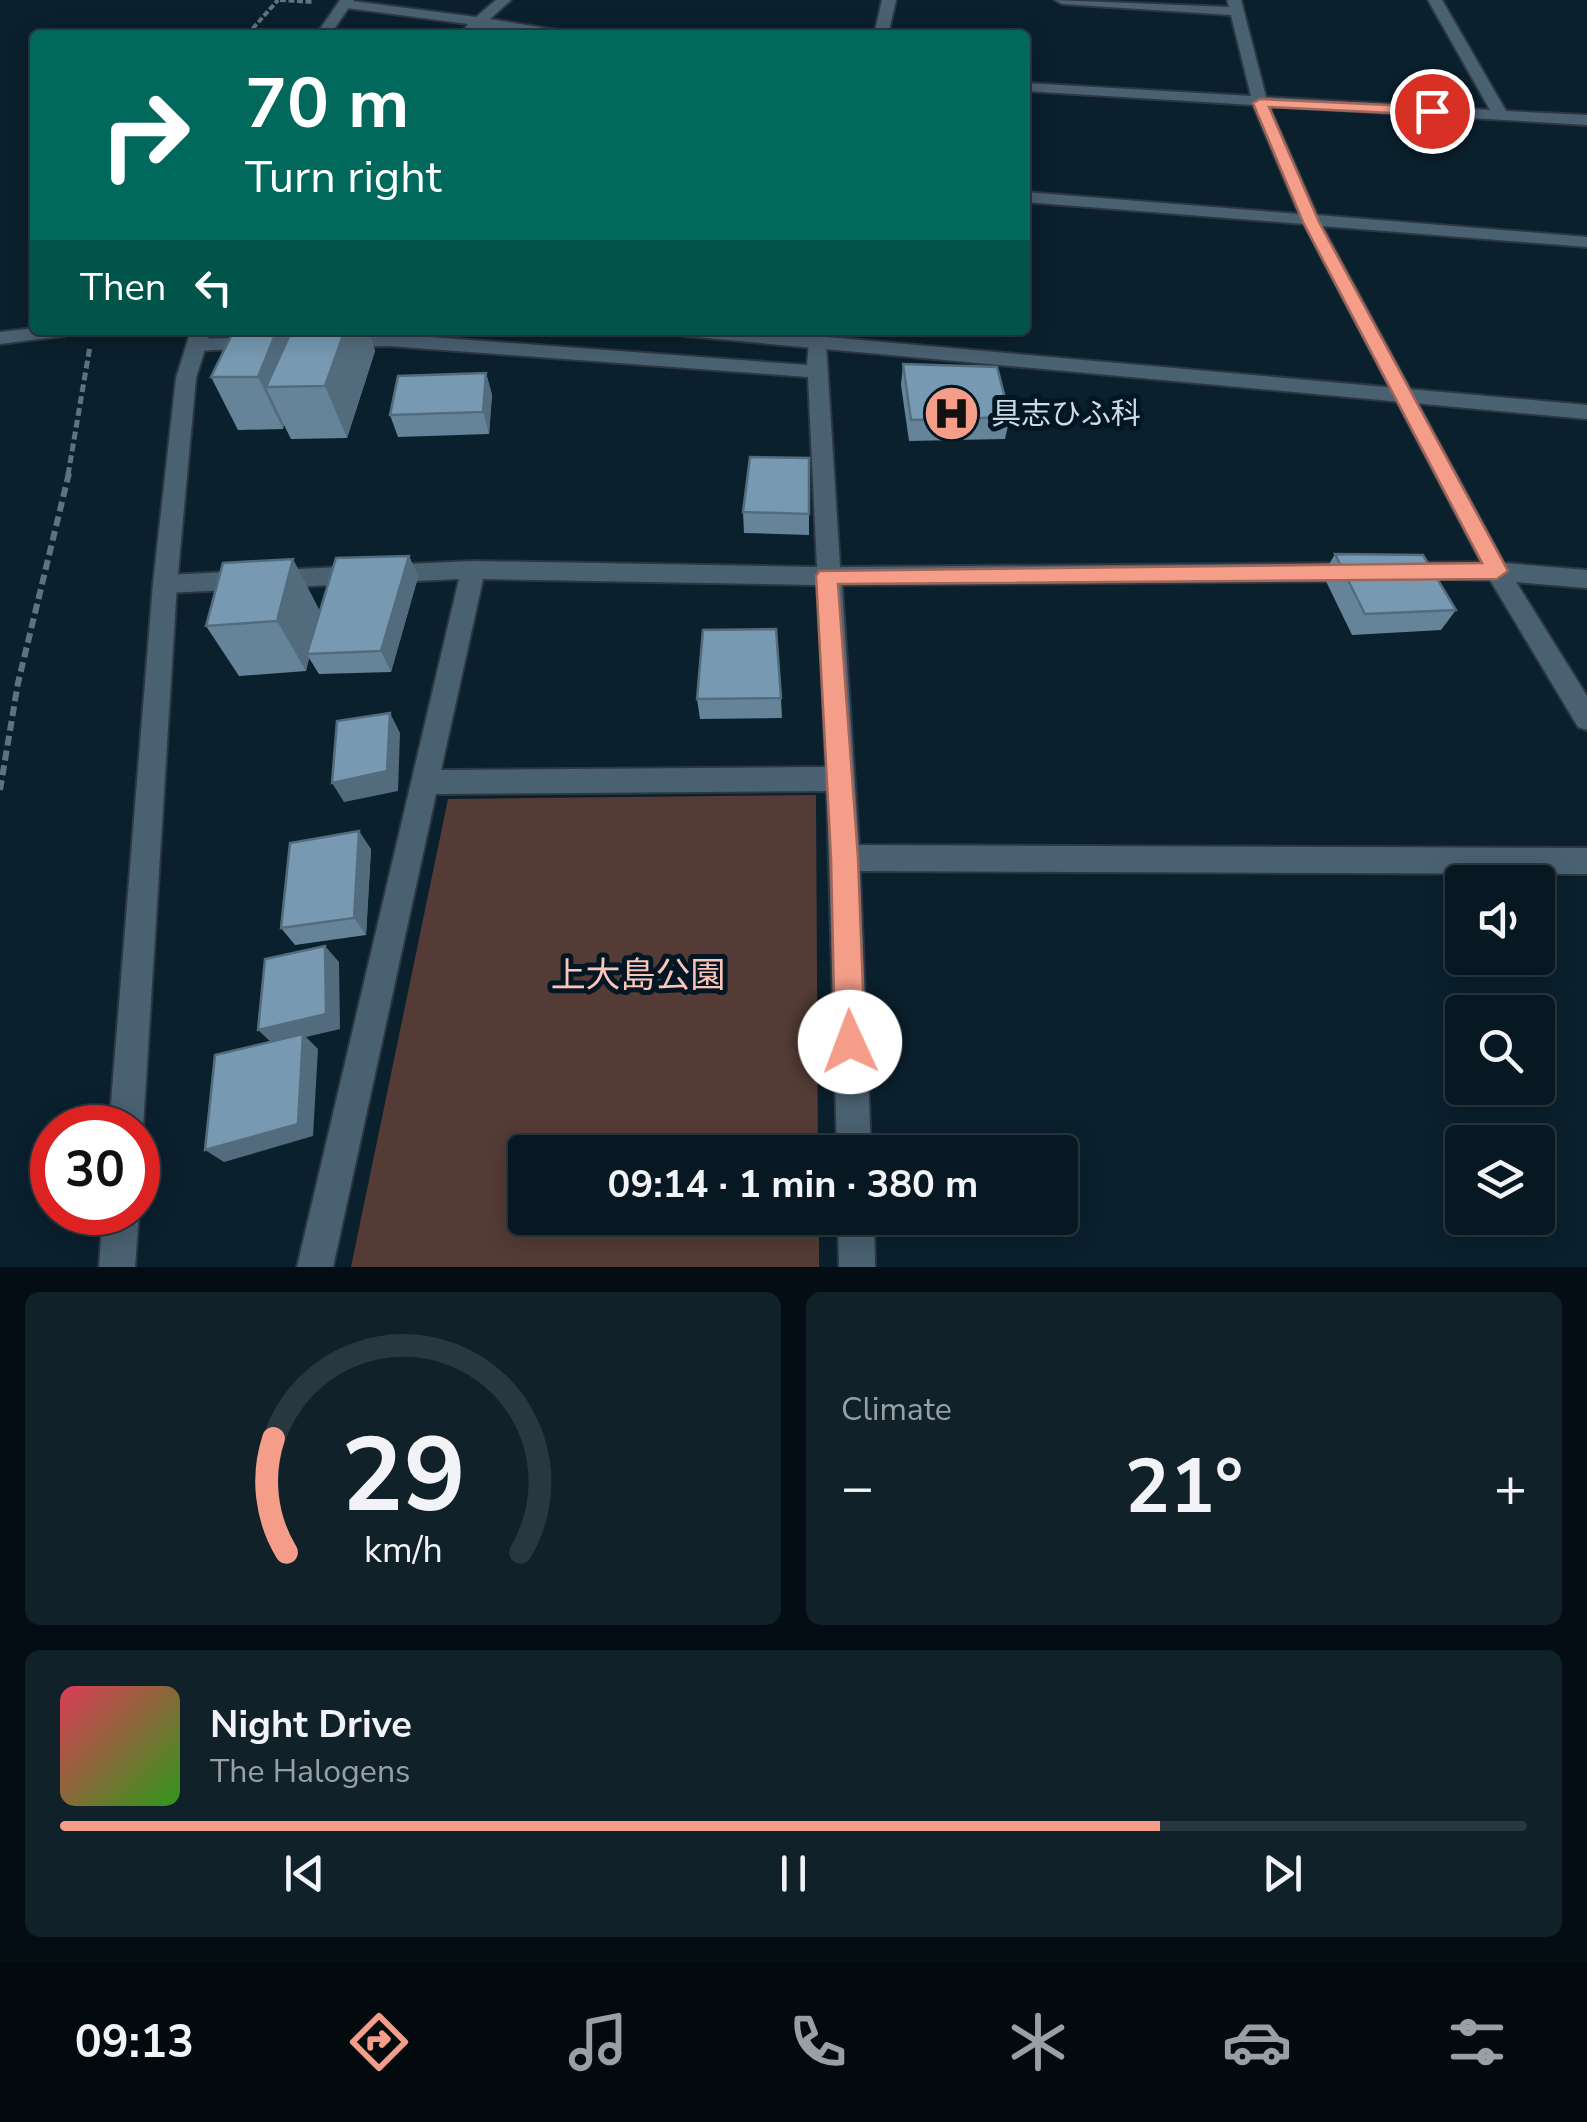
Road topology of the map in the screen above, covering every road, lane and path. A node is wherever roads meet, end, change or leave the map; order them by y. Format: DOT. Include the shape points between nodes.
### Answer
graph roads {
  1 [pos="278,0"];
  2 [pos="504,0"];
  3 [pos="889,0"];
  4 [pos="1062,0"];
  5 [pos="1435,0"];
  6 [pos="345,2"];
  7 [pos="1130,2"];
  8 [pos="1235,6"];
  9 [pos="480,21"];
  10 [pos="251,30"];
  11 [pos="325,30"];
  12 [pos="470,30"];
  13 [pos="544,30"];
  14 [pos="882,30"];
  15 [pos="1030,87"];
  16 [pos="1260,103"];
  17 [pos="1501,114"];
  18 [pos="1587,120"];
  19 [pos="1030,198"];
  20 [pos="1311,222"];
  21 [pos="1587,242"];
  22 [pos="30,334"];
  23 [pos="93,335"];
  24 [pos="780,335"];
  25 [pos="818,337"];
  26 [pos="0,338"];
  27 [pos="199,338"];
  28 [pos="312,342"];
  29 [pos="274,343"];
  30 [pos="819,372"];
  31 [pos="1403,396"];
  32 [pos="1587,412"];
  33 [pos="474,570"];
  34 [pos="1497,571"];
  35 [pos="827,576"];
  36 [pos="1587,579"];
  37 [pos="166,584"];
  38 [pos="1587,719"];
  39 [pos="840,778"];
  40 [pos="426,782"];
  41 [pos="0,790"];
  42 [pos="845,858"];
  43 [pos="1587,861"];
  44 [pos="128,1105"];
  45 [pos="853,1135"];
  46 [pos="120,1235"];
  47 [pos="856,1235"];
  48 [pos="118,1267"];
  49 [pos="314,1267"];
  50 [pos="857,1267"];
  1 -- 10 [label="path"];
  2 -- 9 [label="street"];
  3 -- 14 [label="street"];
  4 -- 7 [label="street"];
  5 -- 17 [label="street"];
  6 -- 9 [label="street"];
  6 -- 11 [label="street"];
  7 -- 8 [label="street"];
  8 -- 16 [label="street"];
  9 -- 12 [label="street"];
  9 -- 13 [label="street"];
  15 -- 16 [label="street"];
  16 -- 17 [label="street"];
  16 -- 20 [label="street"];
  17 -- 18 [label="street"];
  19 -- 20 [label="street"];
  20 -- 21 [label="street"];
  20 -- 31 [label="street"];
  22 -- 26 [label="street"];
  23 -- 41 [label="path"];
  24 -- 25 [label="street"];
  25 -- 30 [label="street"];
  25 -- 31 [label="street"];
  27 -- 29 [label="street"];
  27 -- 37 [label="street" via="186,378"];
  28 -- 30 [label="street" via="388,340"];
  30 -- 35 [label="street"];
  31 -- 32 [label="street"];
  31 -- 34 [label="street"];
  33 -- 35 [label="street"];
  33 -- 37 [label="street"];
  33 -- 40 [label="street"];
  34 -- 35 [label="street"];
  34 -- 36 [label="street"];
  34 -- 38 [label="street"];
  35 -- 39 [label="street"];
  37 -- 44 [label="street"];
  39 -- 40 [label="street"];
  39 -- 42 [label="street"];
  40 -- 49 [label="street"];
  42 -- 43 [label="street"];
  42 -- 45 [label="street"];
  46 -- 48 [label="street"];
  47 -- 50 [label="street"];
}
